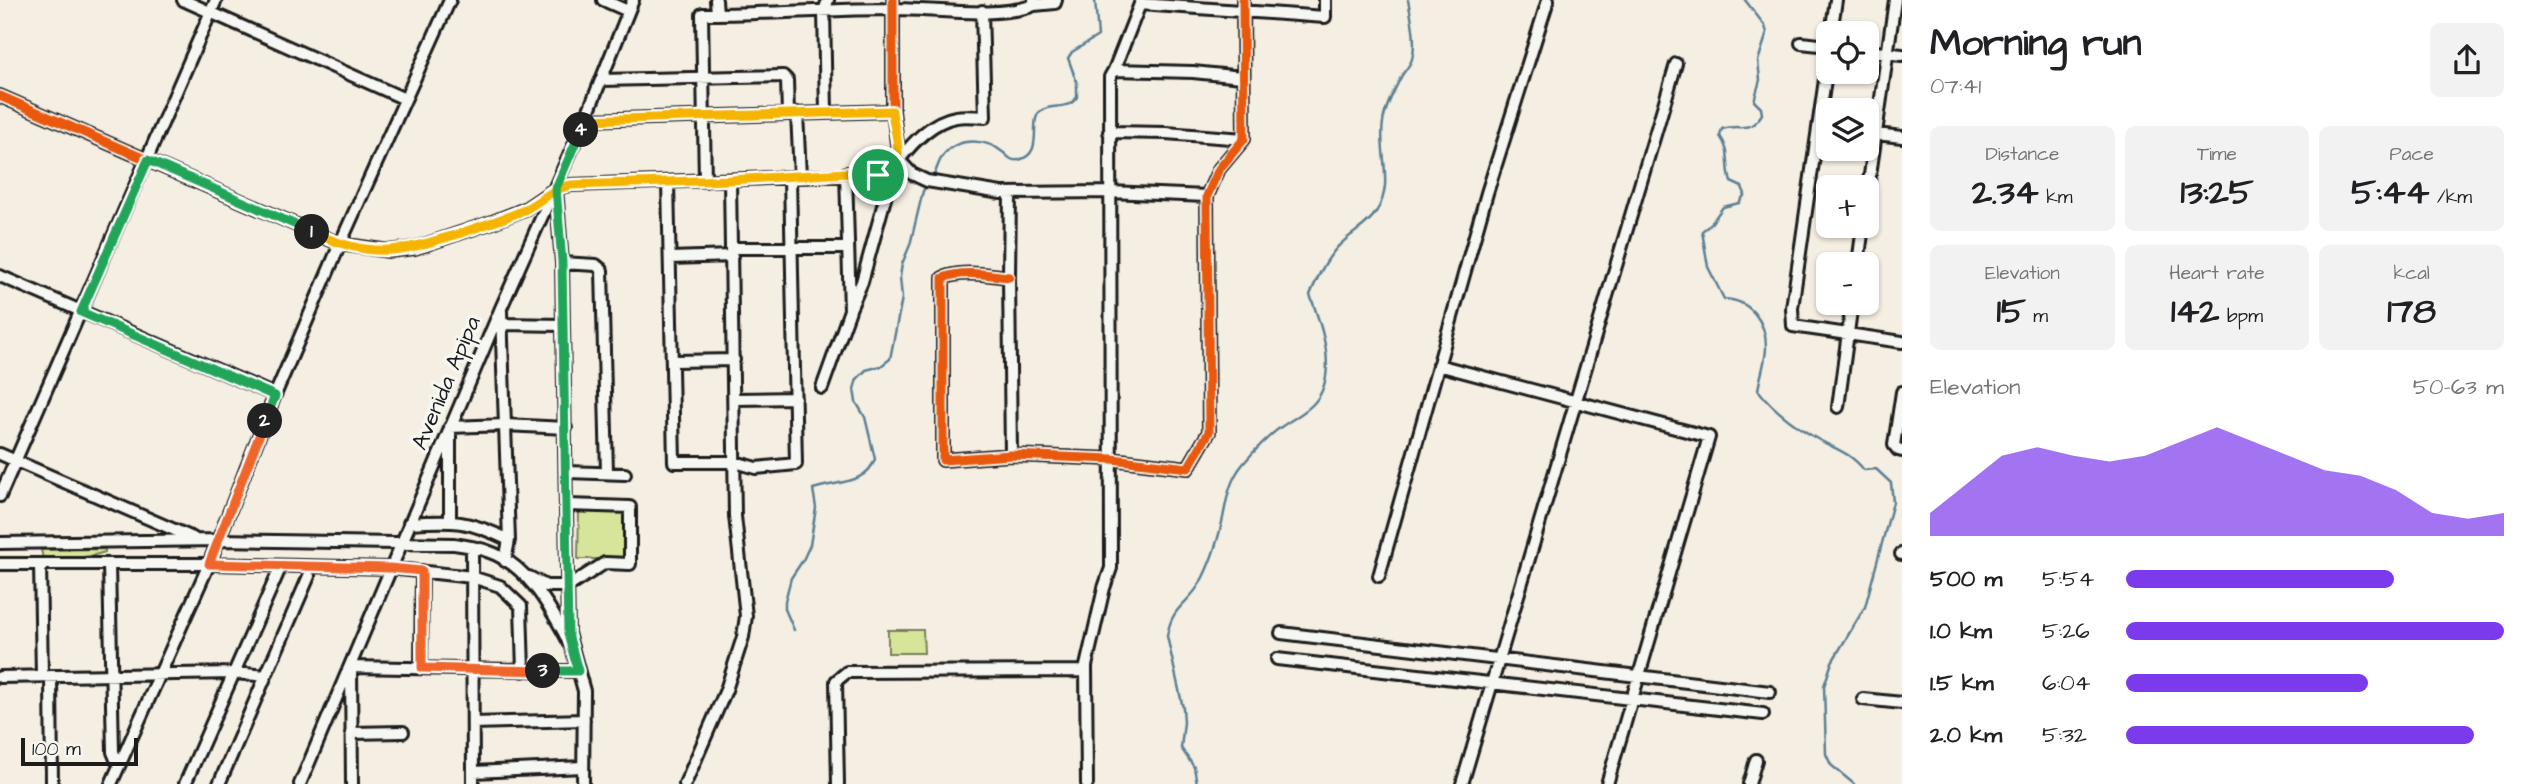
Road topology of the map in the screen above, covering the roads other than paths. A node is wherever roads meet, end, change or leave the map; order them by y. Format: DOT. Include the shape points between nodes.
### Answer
graph roads {
  1 [pos="183,0"];
  2 [pos="216,0"];
  3 [pos="450,0"];
  4 [pos="603,0"];
  5 [pos="633,0"];
  6 [pos="716,0"];
  7 [pos="755,0"];
  8 [pos="1056,0"];
  9 [pos="1325,0"];
  10 [pos="1548,0"];
  11 [pos="1836,0"];
  12 [pos="1895,0"];
  13 [pos="1141,2"];
  14 [pos="1034,3"];
  15 [pos="894,5"];
  16 [pos="959,5"];
  17 [pos="996,5"];
  18 [pos="826,6"];
  19 [pos="1243,6"];
  20 [pos="628,11"];
  21 [pos="982,11"];
  22 [pos="211,12"];
  23 [pos="755,13"];
  24 [pos="717,14"];
  25 [pos="1833,21"];
  26 [pos="1801,43"];
  27 [pos="1816,45"];
  28 [pos="1879,52"];
  29 [pos="1887,53"];
  30 [pos="1902,55"];
  31 [pos="1676,64"];
  32 [pos="1114,70"];
  33 [pos="1242,77"];
  34 [pos="704,78"];
  35 [pos="601,80"];
  36 [pos="0,96"];
  37 [pos="1879,98"];
  38 [pos="405,99"];
  39 [pos="892,111"];
  40 [pos="826,112"];
  41 [pos="793,113"];
  42 [pos="705,117"];
  43 [pos="585,120"];
  44 [pos="1109,132"];
  45 [pos="1879,134"];
  46 [pos="1902,137"];
  47 [pos="1244,139"];
  48 [pos="148,160"];
  49 [pos="899,160"];
  50 [pos="1818,161"];
  51 [pos="846,173"];
  52 [pos="795,177"];
  53 [pos="730,180"];
  54 [pos="705,181"];
  55 [pos="668,182"];
  56 [pos="889,184"];
  57 [pos="556,188"];
  58 [pos="1109,192"];
  59 [pos="1010,193"];
  60 [pos="1207,196"];
  61 [pos="340,244"];
  62 [pos="792,247"];
  63 [pos="848,248"];
  64 [pos="732,252"];
  65 [pos="670,258"];
  66 [pos="562,262"];
  67 [pos="0,276"];
  68 [pos="1009,276"];
  69 [pos="501,308"];
  70 [pos="850,310"];
  71 [pos="81,312"];
  72 [pos="1850,315"];
  73 [pos="503,324"];
  74 [pos="563,325"];
  75 [pos="1848,334"];
  76 [pos="1902,342"];
  77 [pos="734,360"];
  78 [pos="673,361"];
  79 [pos="1438,365"];
  80 [pos="822,388"];
  81 [pos="1902,393"];
  82 [pos="275,396"];
  83 [pos="794,398"];
  84 [pos="734,399"];
  85 [pos="1575,400"];
  86 [pos="1838,407"];
  87 [pos="505,425"];
  88 [pos="450,428"];
  89 [pos="566,428"];
  90 [pos="1902,451"];
  91 [pos="0,454"];
  92 [pos="1012,455"];
  93 [pos="1112,459"];
  94 [pos="15,461"];
  95 [pos="735,462"];
  96 [pos="567,472"];
  97 [pos="607,473"];
  98 [pos="625,474"];
  99 [pos="0,496"];
  100 [pos="568,505"];
  101 [pos="450,520"];
  102 [pos="409,523"];
  103 [pos="219,540"];
  104 [pos="509,540"];
  105 [pos="199,541"];
  106 [pos="401,541"];
  107 [pos="0,543"];
  108 [pos="472,547"];
  109 [pos="505,561"];
  110 [pos="0,564"];
  111 [pos="40,564"];
  112 [pos="109,564"];
  113 [pos="209,564"];
  114 [pos="281,566"];
  115 [pos="390,568"];
  116 [pos="422,571"];
  117 [pos="520,573"];
  118 [pos="309,576"];
  119 [pos="1379,576"];
  120 [pos="472,577"];
  121 [pos="569,586"];
  122 [pos="1281,633"];
  123 [pos="570,644"];
  124 [pos="1277,659"];
  125 [pos="1499,659"];
  126 [pos="351,667"];
  127 [pos="422,668"];
  128 [pos="472,669"];
  129 [pos="523,671"];
  130 [pos="578,671"];
  131 [pos="1086,671"];
  132 [pos="235,673"];
  133 [pos="161,674"];
  134 [pos="110,675"];
  135 [pos="47,676"];
  136 [pos="266,676"];
  137 [pos="1639,676"];
  138 [pos="0,677"];
  139 [pos="1492,684"];
  140 [pos="1770,692"];
  141 [pos="1632,699"];
  142 [pos="1863,699"];
  143 [pos="1902,703"];
  144 [pos="1763,714"];
  145 [pos="584,720"];
  146 [pos="472,723"];
  147 [pos="403,732"];
  148 [pos="351,733"];
  149 [pos="1756,760"];
  150 [pos="118,764"];
  151 [pos="583,767"];
  152 [pos="473,772"];
  153 [pos="52,784"];
  154 [pos="111,784"];
  155 [pos="186,784"];
  156 [pos="219,784"];
  157 [pos="300,784"];
  158 [pos="352,784"];
  159 [pos="473,784"];
  160 [pos="583,784"];
  161 [pos="685,784"];
  162 [pos="838,784"];
  163 [pos="1087,784"];
  164 [pos="1462,784"];
  165 [pos="1607,784"];
  166 [pos="1749,784"];
  1 -- 22 [label="street"];
  2 -- 22 [label="street"];
  3 -- 38 [label="street"];
  4 -- 20 [label="street"];
  5 -- 20 [label="street, Avenida Apipa"];
  6 -- 24 [label="street"];
  7 -- 23 [label="street"];
  8 -- 14 [label="street"];
  9 -- 19 [label="street" via="1325,17"];
  10 -- 79 [label="street"];
  11 -- 25 [label="street"];
  12 -- 29 [label="street"];
  13 -- 19 [label="street"];
  13 -- 32 [label="street"];
  14 -- 17 [label="street" via="1023,9"];
  15 -- 16 [label="street"];
  15 -- 18 [label="street"];
  15 -- 39 [label="street"];
  16 -- 21 [label="street"];
  17 -- 21 [label="street"];
  18 -- 23 [label="street"];
  18 -- 40 [label="street"];
  19 -- 33 [label="street"];
  20 -- 35 [label="street, Avenida Apipa"];
  21 -- 49 [label="street" via="985,117 946,120 912,142"];
  22 -- 38 [label="street"];
  22 -- 48 [label="street"];
  23 -- 24 [label="street"];
  24 -- 34 [label="street" via="702,15"];
  26 -- 27 [label="street"];
  28 -- 29 [label="street"];
  29 -- 30 [label="street"];
  29 -- 37 [label="street"];
  31 -- 85 [label="street"];
  32 -- 33 [label="street"];
  32 -- 44 [label="street"];
  33 -- 47 [label="street"];
  34 -- 35 [label="street"];
  34 -- 41 [label="street" via="786,77"];
  34 -- 42 [label="street"];
  35 -- 43 [label="street, Avenida Apipa"];
  36 -- 48 [label="street"];
  38 -- 61 [label="street"];
  39 -- 40 [label="street"];
  39 -- 49 [label="street"];
  40 -- 41 [label="street"];
  41 -- 42 [label="street"];
  41 -- 52 [label="street"];
  42 -- 43 [label="street"];
  42 -- 54 [label="street"];
  43 -- 57 [label="street, Avenida Apipa"];
  44 -- 47 [label="street"];
  44 -- 58 [label="street"];
  45 -- 46 [label="street"];
  47 -- 60 [label="street" via="1219,169"];
  48 -- 61 [label="street"];
  48 -- 71 [label="street"];
  49 -- 51 [label="street" via="886,173"];
  49 -- 59 [label="street" via="927,181"];
  50 -- 75 [label="street" via="1792,308 1793,326"];
  51 -- 52 [label="street"];
  51 -- 63 [label="street"];
  52 -- 53 [label="street"];
  52 -- 62 [label="street"];
  53 -- 54 [label="street"];
  53 -- 64 [label="street"];
  54 -- 55 [label="street"];
  55 -- 57 [label="street"];
  55 -- 65 [label="street"];
  56 -- 70 [label="street"];
  57 -- 61 [label="street" via="525,209 415,248 389,251"];
  57 -- 66 [label="street"];
  57 -- 69 [label="street, Avenida Apipa"];
  58 -- 59 [label="street"];
  58 -- 60 [label="street"];
  58 -- 93 [label="street"];
  59 -- 68 [label="street"];
  60 -- 93 [label="street" via="1209,432 1188,468"];
  61 -- 82 [label="street"];
  62 -- 63 [label="street"];
  62 -- 64 [label="street"];
  62 -- 83 [label="street"];
  63 -- 70 [label="street"];
  64 -- 65 [label="street"];
  64 -- 77 [label="street"];
  65 -- 78 [label="street"];
  66 -- 74 [label="street"];
  66 -- 97 [label="street" via="596,265 603,270"];
  67 -- 71 [label="street"];
  68 -- 92 [label="street"];
  68 -- 92 [label="street" via="957,274 943,278 943,460"];
  69 -- 73 [label="street"];
  69 -- 88 [label="street, Avenida Apipa"];
  70 -- 80 [label="street"];
  71 -- 82 [label="street"];
  71 -- 94 [label="street"];
  72 -- 75 [label="street"];
  73 -- 74 [label="street"];
  73 -- 87 [label="street"];
  74 -- 89 [label="street"];
  75 -- 76 [label="street"];
  75 -- 86 [label="street"];
  77 -- 78 [label="street"];
  77 -- 84 [label="street"];
  78 -- 95 [label="street" via="674,462"];
  79 -- 85 [label="street"];
  79 -- 119 [label="street"];
  81 -- 90 [label="street" via="1894,445"];
  82 -- 103 [label="street"];
  83 -- 84 [label="street"];
  83 -- 95 [label="street" via="796,464 757,468"];
  84 -- 95 [label="street"];
  85 -- 125 [label="street"];
  85 -- 137 [label="street" via="1709,437"];
  87 -- 88 [label="street"];
  87 -- 89 [label="street"];
  87 -- 104 [label="street"];
  88 -- 101 [label="street"];
  88 -- 102 [label="street, Avenida Apipa"];
  89 -- 96 [label="street"];
  91 -- 94 [label="street"];
  92 -- 93 [label="street"];
  93 -- 131 [label="street" via="1111,568"];
  94 -- 99 [label="street"];
  94 -- 105 [label="street"];
  95 -- 161 [label="street" via="735,516 746,616 743,637 717,715"];
  96 -- 97 [label="street"];
  96 -- 100 [label="street"];
  97 -- 98 [label="street"];
  100 -- 121 [label="street"];
  100 -- 121 [label="street" via="631,506 631,564 605,563"];
  101 -- 102 [label="street"];
  101 -- 104 [label="street" via="482,527"];
  102 -- 106 [label="street, Avenida Apipa"];
  103 -- 105 [label="street"];
  103 -- 106 [label="street"];
  103 -- 113 [label="street"];
  104 -- 109 [label="street"];
  105 -- 107 [label="street"];
  106 -- 108 [label="street"];
  106 -- 115 [label="street, Avenida Apipa"];
  108 -- 109 [label="street"];
  108 -- 120 [label="street"];
  109 -- 117 [label="street"];
  110 -- 111 [label="street"];
  111 -- 112 [label="street"];
  111 -- 135 [label="street"];
  112 -- 113 [label="street"];
  112 -- 134 [label="street"];
  113 -- 114 [label="street"];
  113 -- 133 [label="street"];
  114 -- 115 [label="street"];
  114 -- 132 [label="street"];
  115 -- 116 [label="street"];
  115 -- 126 [label="street, Avenida Apipa"];
  116 -- 120 [label="street"];
  116 -- 127 [label="street"];
  117 -- 121 [label="street" via="546,586"];
  117 -- 123 [label="street" via="550,607"];
  118 -- 136 [label="street"];
  120 -- 128 [label="street"];
  120 -- 129 [label="street" via="500,586 521,606"];
  121 -- 123 [label="street"];
  122 -- 125 [label="street"];
  123 -- 130 [label="street"];
  124 -- 139 [label="street"];
  125 -- 137 [label="street"];
  125 -- 139 [label="street"];
  126 -- 127 [label="street"];
  126 -- 148 [label="street"];
  126 -- 157 [label="street, Avenida Apipa"];
  127 -- 128 [label="street"];
  128 -- 129 [label="street"];
  128 -- 146 [label="street"];
  129 -- 130 [label="street"];
  130 -- 145 [label="street" via="584,691"];
  131 -- 162 [label="street" via="847,672 836,681"];
  131 -- 163 [label="street"];
  132 -- 133 [label="street"];
  132 -- 136 [label="street"];
  132 -- 155 [label="street"];
  133 -- 134 [label="street"];
  133 -- 150 [label="street"];
  134 -- 135 [label="street"];
  134 -- 150 [label="street" via="113,752"];
  135 -- 138 [label="street"];
  135 -- 153 [label="street"];
  136 -- 156 [label="street"];
  137 -- 140 [label="street"];
  137 -- 141 [label="street"];
  139 -- 141 [label="street"];
  139 -- 164 [label="street"];
  141 -- 144 [label="street"];
  141 -- 165 [label="street"];
  142 -- 143 [label="street"];
  145 -- 146 [label="street"];
  145 -- 151 [label="street"];
  146 -- 152 [label="street"];
  147 -- 148 [label="street"];
  148 -- 158 [label="street"];
  149 -- 166 [label="street"];
  150 -- 154 [label="street"];
  151 -- 152 [label="street"];
  151 -- 160 [label="street"];
  152 -- 159 [label="street"];
}
